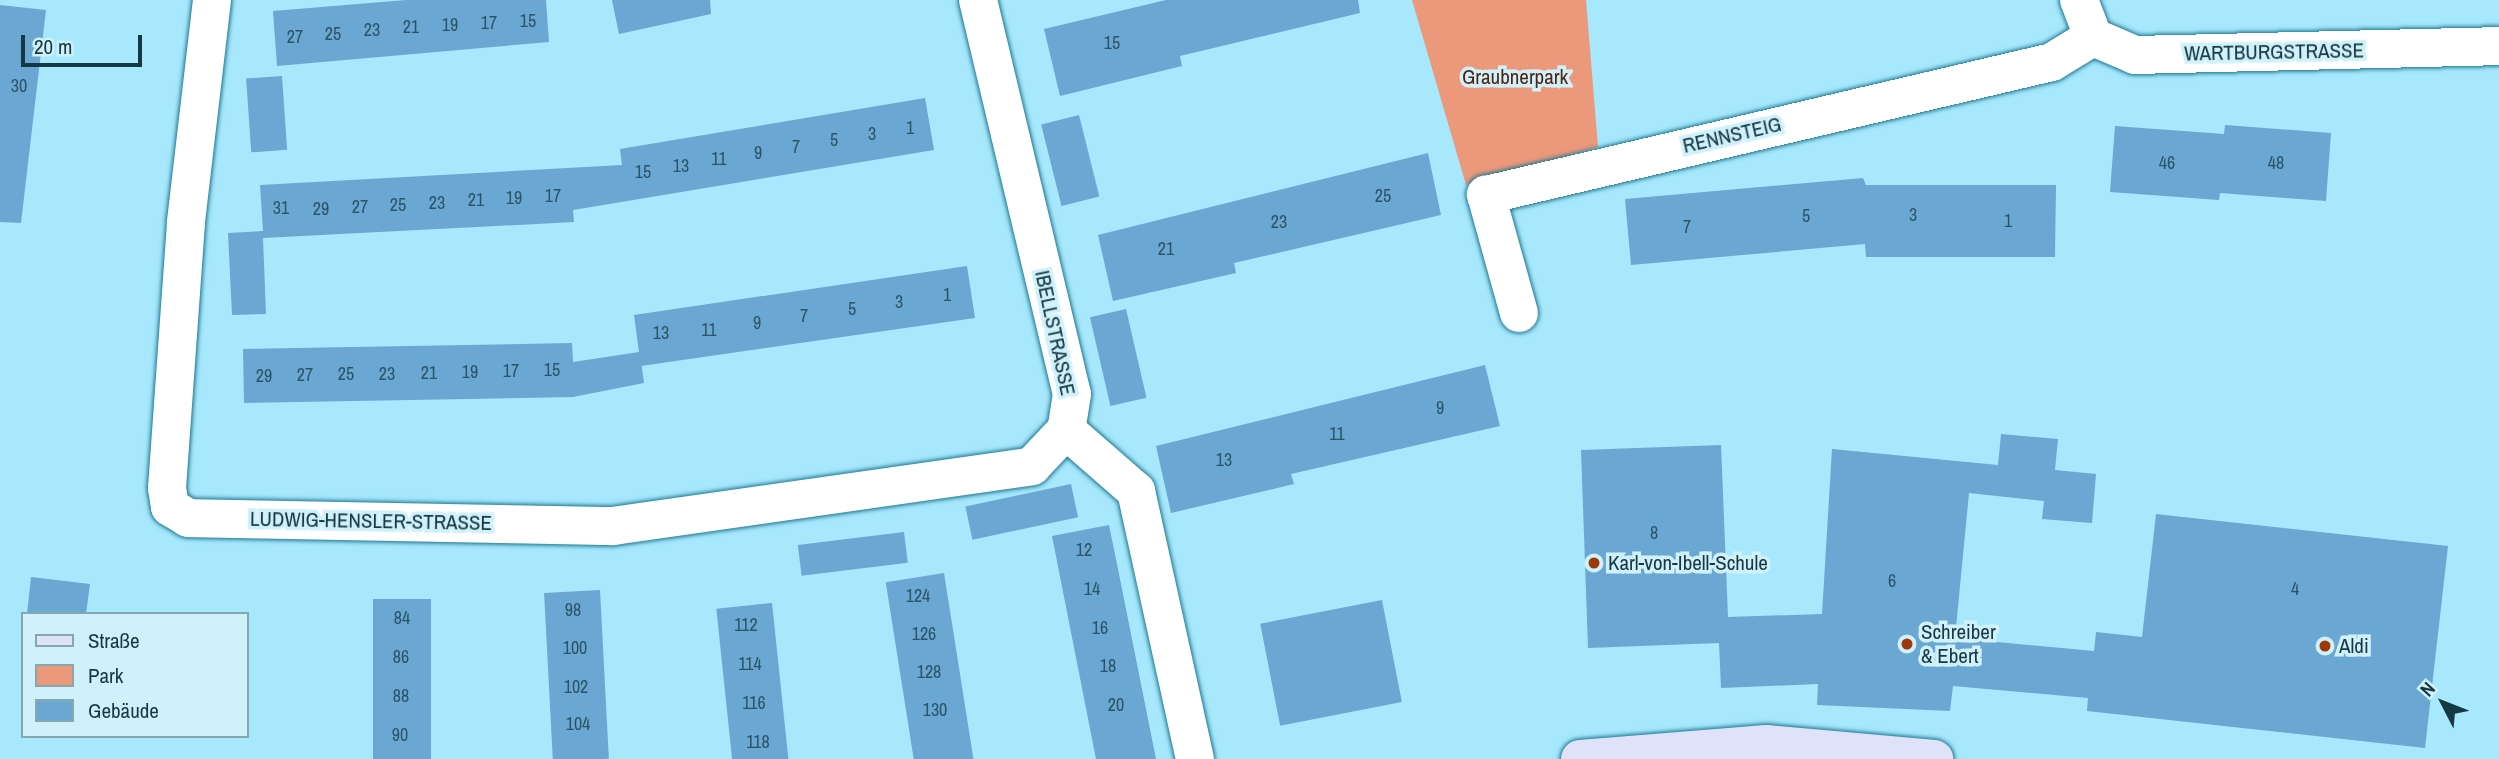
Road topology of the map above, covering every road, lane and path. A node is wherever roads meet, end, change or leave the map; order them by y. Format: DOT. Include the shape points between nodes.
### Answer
graph roads {
  1 [pos="212,0"];
  2 [pos="978,0"];
  3 [pos="2079,0"];
  4 [pos="2093,37"];
  5 [pos="2499,46"];
  6 [pos="1519,313"];
  7 [pos="1066,430"];
  8 [pos="1195,759"];
  9 [pos="1580,759"];
  10 [pos="1934,759"];
  1 -- 7 [label="street, LUDWIG-HENSLER-STRASSE" via="180,286 167,488 170,507 188,518 613,526 1032,466"];
  2 -- 7 [label="street, IBELLSTRASSE" via="1072,394"];
  3 -- 4 [label="street"];
  4 -- 5 [label="street, WARTBURGSTRASSE" via="2135,55"];
  4 -- 6 [label="street, RENNSTEIG" via="2052,62 1486,195"];
  7 -- 8 [label="street" via="1136,491"];
  9 -- 10 [label="main road" via="1766,744"];
}
